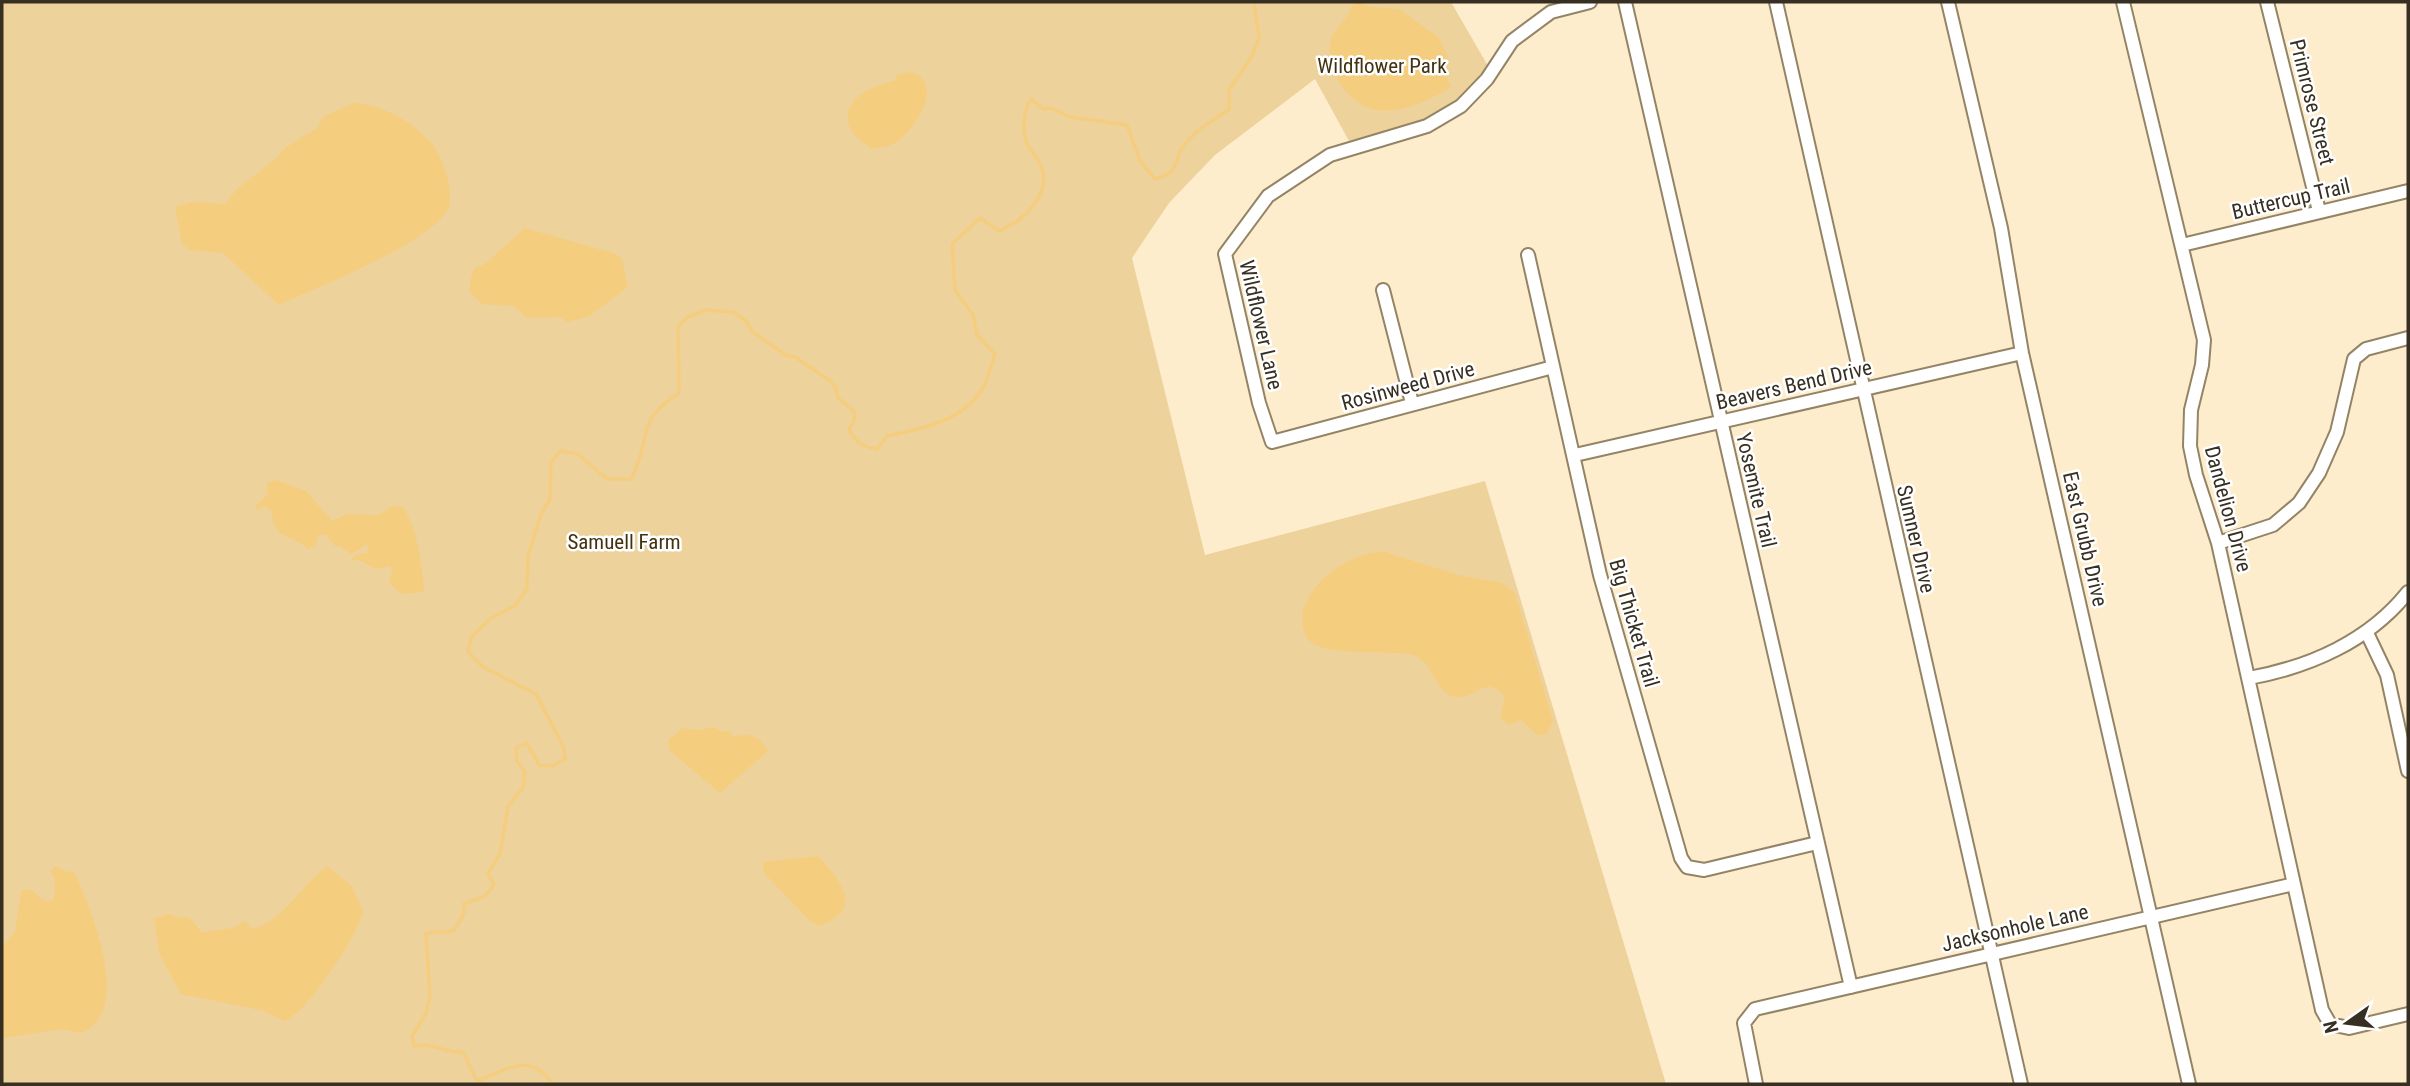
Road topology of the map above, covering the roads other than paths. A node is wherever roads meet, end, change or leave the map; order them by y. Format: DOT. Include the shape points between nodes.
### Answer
graph roads {
  1 [pos="1590,2"];
  2 [pos="1625,2"];
  3 [pos="1776,2"];
  4 [pos="1948,2"];
  5 [pos="2123,2"];
  6 [pos="2267,2"];
  7 [pos="2408,191"];
  8 [pos="2319,211"];
  9 [pos="2182,245"];
  10 [pos="1528,256"];
  11 [pos="1383,290"];
  12 [pos="2408,338"];
  13 [pos="2022,353"];
  14 [pos="1553,367"];
  15 [pos="1863,389"];
  16 [pos="1412,404"];
  17 [pos="1721,421"];
  18 [pos="1272,442"];
  19 [pos="1575,455"];
  20 [pos="2218,543"];
  21 [pos="2408,592"];
  22 [pos="2367,632"];
  23 [pos="2249,678"];
  24 [pos="2408,771"];
  25 [pos="1817,843"];
  26 [pos="2294,884"];
  27 [pos="2149,916"];
  28 [pos="1993,952"];
  29 [pos="1850,986"];
  30 [pos="2408,1014"];
  31 [pos="1756,1084"];
  32 [pos="2021,1084"];
  33 [pos="2189,1084"];
  1 -- 18 [label="street, Wildflower Lane" via="1551,12 1512,41 1487,79 1461,106 1427,126 1331,155 1268,196 1225,254"];
  2 -- 17 [label="street, Yosemite Trail"];
  3 -- 15 [label="street, Sumner Drive"];
  4 -- 13 [label="street, East Grubb Drive" via="2001,228"];
  5 -- 9 [label="street, Dandelion Drive"];
  6 -- 8 [label="street, Primrose Street"];
  7 -- 8 [label="street, Buttercup Trail"];
  8 -- 9 [label="street, Buttercup Trail"];
  9 -- 20 [label="street, Dandelion Drive" via="2204,340 2191,410 2190,446"];
  10 -- 14 [label="street, Big Thicket Trail"];
  11 -- 16 [label="street"];
  12 -- 20 [label="street" via="2366,349 2354,359 2337,432 2300,503 2273,525"];
  13 -- 15 [label="street, Beavers Bend Drive"];
  13 -- 27 [label="street, East Grubb Drive"];
  14 -- 16 [label="street, Rosinweed Drive"];
  14 -- 19 [label="street, Big Thicket Trail"];
  15 -- 17 [label="street, Beavers Bend Drive"];
  15 -- 28 [label="street, Sumner Drive"];
  16 -- 18 [label="street, Rosinweed Drive"];
  17 -- 19 [label="street, Beavers Bend Drive"];
  17 -- 25 [label="street, Yosemite Trail"];
  19 -- 25 [label="street, Big Thicket Trail" via="1600,575 1681,858 1687,867 1704,870"];
  20 -- 23 [label="street, Dandelion Drive"];
  21 -- 22 [label="street"];
  22 -- 23 [label="street" via="2302,665"];
  22 -- 24 [label="street" via="2387,675"];
  23 -- 26 [label="street, Dandelion Drive"];
  25 -- 29 [label="street, Yosemite Trail"];
  26 -- 27 [label="street, Jacksonhole Lane"];
  26 -- 30 [label="street, Dandelion Drive" via="2322,1010 2330,1024 2349,1028"];
  27 -- 28 [label="street, Jacksonhole Lane"];
  27 -- 33 [label="street, East Grubb Drive"];
  28 -- 29 [label="street, Jacksonhole Lane"];
  28 -- 32 [label="street, Sumner Drive"];
  29 -- 31 [label="street, Jacksonhole Lane" via="1776,1003 1747,1015 1744,1032"];
}
